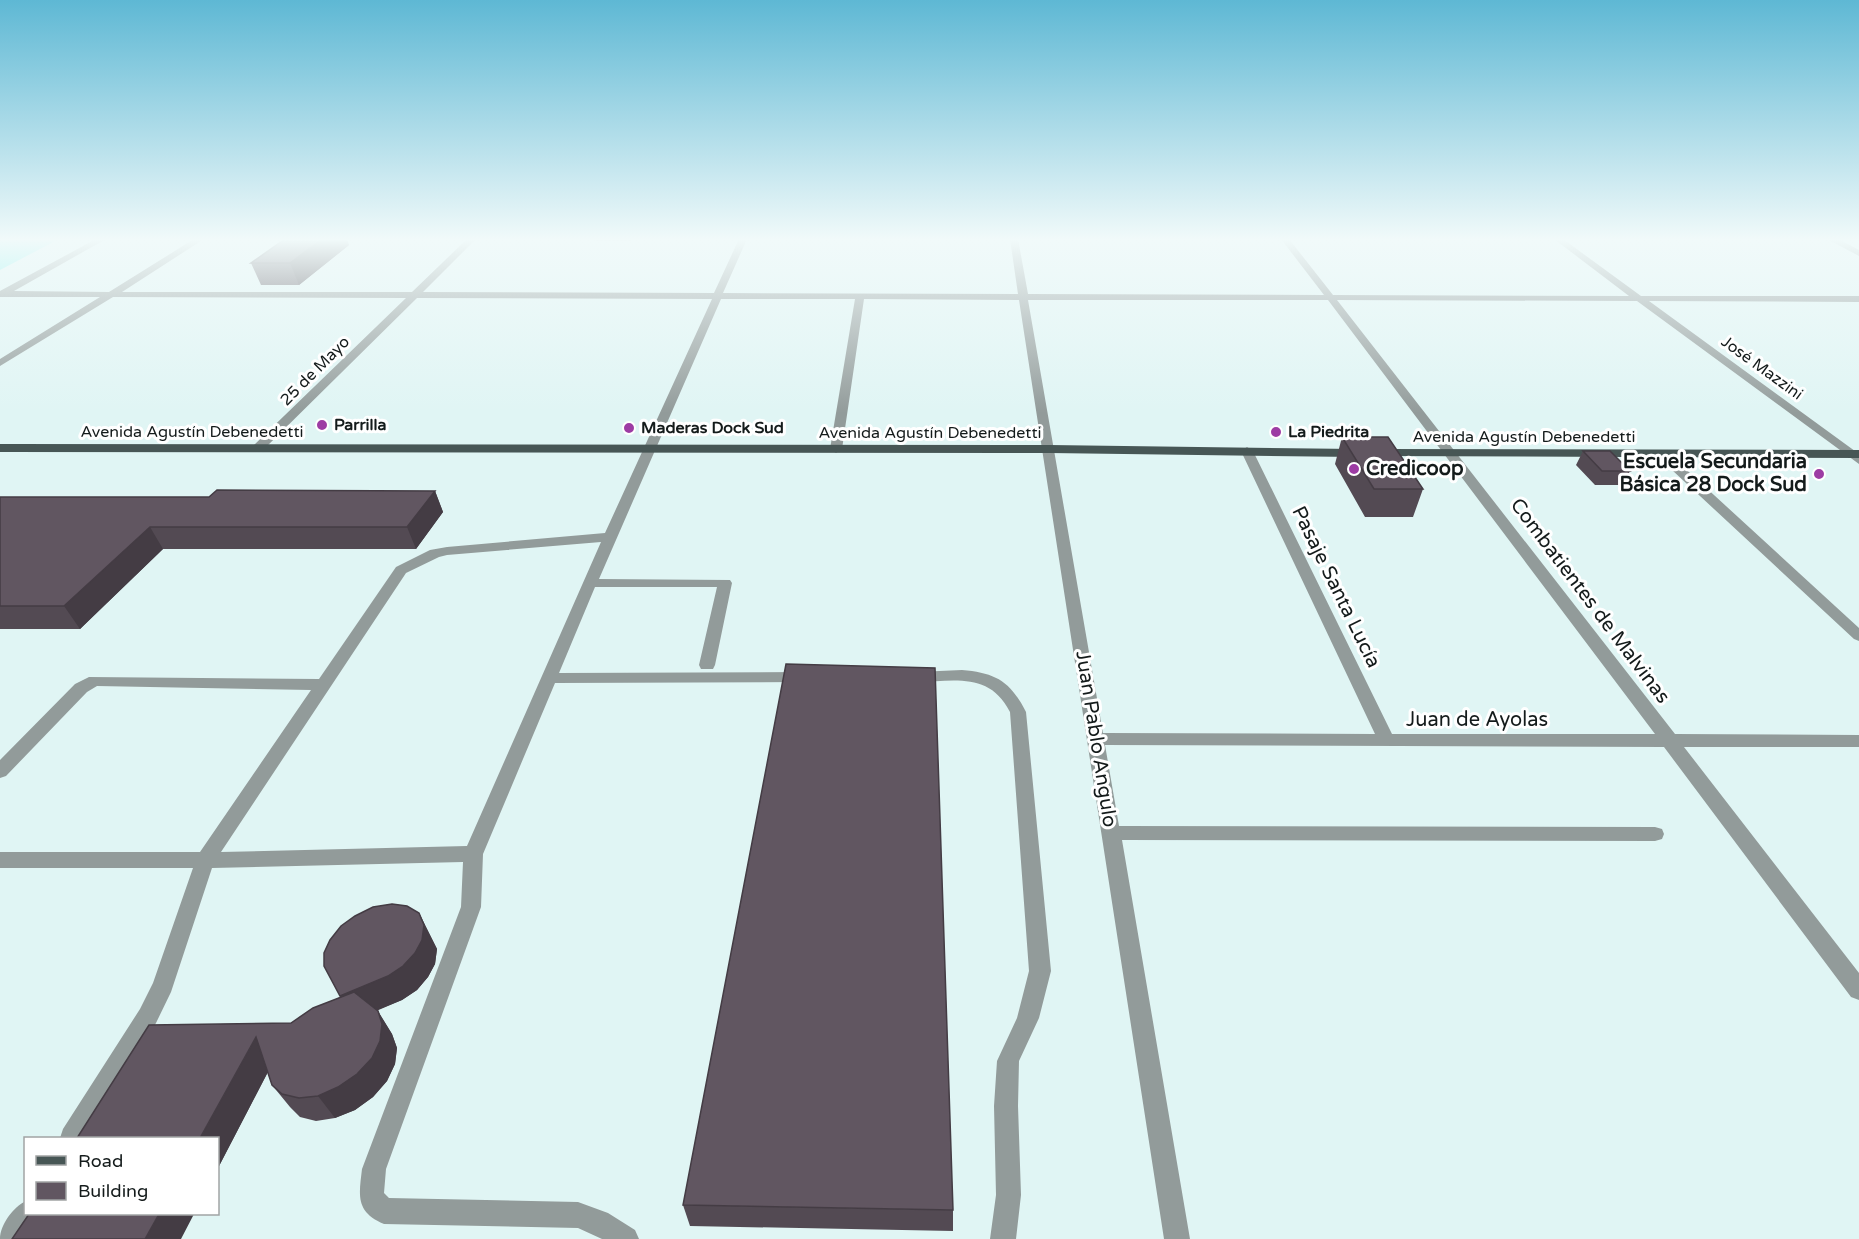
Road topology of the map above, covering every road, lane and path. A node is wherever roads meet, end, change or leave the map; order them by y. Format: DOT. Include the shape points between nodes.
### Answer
graph roads {
  1 [pos="718,296"];
  2 [pos="860,296"];
  3 [pos="106,297"];
  4 [pos="412,297"];
  5 [pos="993,297"];
  6 [pos="1022,297"];
  7 [pos="1637,297"];
  8 [pos="1329,298"];
  9 [pos="1640,299"];
  10 [pos="1859,299"];
  11 [pos="0,363"];
  12 [pos="0,448"];
  13 [pos="258,448"];
  14 [pos="650,449"];
  15 [pos="836,449"];
  16 [pos="1050,449"];
  17 [pos="1247,451"];
  18 [pos="1452,454"];
  19 [pos="1662,454"];
  20 [pos="1857,456"];
  21 [pos="610,537"];
  22 [pos="591,583"];
  23 [pos="1859,636"];
  24 [pos="707,665"];
  25 [pos="820,677"];
  26 [pos="902,677"];
  27 [pos="549,678"];
  28 [pos="322,685"];
  29 [pos="1095,739"];
  30 [pos="1387,740"];
  31 [pos="1671,741"];
  32 [pos="1859,741"];
  33 [pos="0,771"];
  34 [pos="1111,833"];
  35 [pos="1655,834"];
  36 [pos="474,854"];
  37 [pos="0,860"];
  38 [pos="205,861"];
  39 [pos="1859,990"];
  40 [pos="73,1137"];
  41 [pos="25,1215"];
  42 [pos="10,1239"];
  43 [pos="626,1239"];
  44 [pos="1003,1239"];
  45 [pos="1177,1239"];
  1 -- 14 [label="street"];
  2 -- 15 [label="street"];
  3 -- 11 [label="street"];
  4 -- 13 [label="street, 25 de Mayo"];
  5 -- 6 [label="street"];
  6 -- 8 [label="street"];
  6 -- 16 [label="street, Juan Pablo Angulo"];
  7 -- 9 [label="street, José Mazzini"];
  8 -- 9 [label="street"];
  8 -- 18 [label="street, Combatientes de Malvinas"];
  9 -- 10 [label="street"];
  9 -- 20 [label="street, José Mazzini"];
  12 -- 13 [label="main road, Avenida Agustín Debenedetti"];
  13 -- 14 [label="main road, Avenida Agustín Debenedetti"];
  14 -- 15 [label="main road, Avenida Agustín Debenedetti"];
  14 -- 21 [label="street"];
  15 -- 16 [label="main road, Avenida Agustín Debenedetti"];
  16 -- 17 [label="main road, Avenida Agustín Debenedetti"];
  16 -- 29 [label="street, Juan Pablo Angulo"];
  17 -- 18 [label="main road, Avenida Agustín Debenedetti"];
  17 -- 30 [label="street, Pasaje Santa Lucía"];
  18 -- 19 [label="main road, Avenida Agustín Debenedetti"];
  18 -- 31 [label="street, Combatientes de Malvinas"];
  19 -- 20 [label="main road, Avenida Agustín Debenedetti"];
  19 -- 23 [label="street"];
  21 -- 22 [label="street"];
  21 -- 28 [label="street" via="447,551 414,562 400,570"];
  22 -- 24 [label="street" via="725,584"];
  22 -- 27 [label="street"];
  25 -- 27 [label="street"];
  26 -- 44 [label="street" via="973,676 992,680 1013,698 1018,712 1040,971 1035,1001 1009,1057 1005,1092 1009,1210"];
  27 -- 36 [label="street"];
  28 -- 33 [label="street" via="95,681 81,688"];
  28 -- 38 [label="street"];
  29 -- 30 [label="street, Juan de Ayolas"];
  29 -- 34 [label="street, Juan Pablo Angulo"];
  30 -- 31 [label="street, Juan de Ayolas"];
  31 -- 32 [label="street, Juan de Ayolas"];
  31 -- 39 [label="street, Combatientes de Malvinas"];
  34 -- 35 [label="street"];
  34 -- 45 [label="street, Juan Pablo Angulo"];
  36 -- 38 [label="street"];
  36 -- 43 [label="street" via="471,907 374,1168 371,1198 384,1211 578,1215 599,1221"];
  37 -- 38 [label="street"];
  38 -- 40 [label="street" via="163,985"];
  41 -- 42 [label="street"];
}
